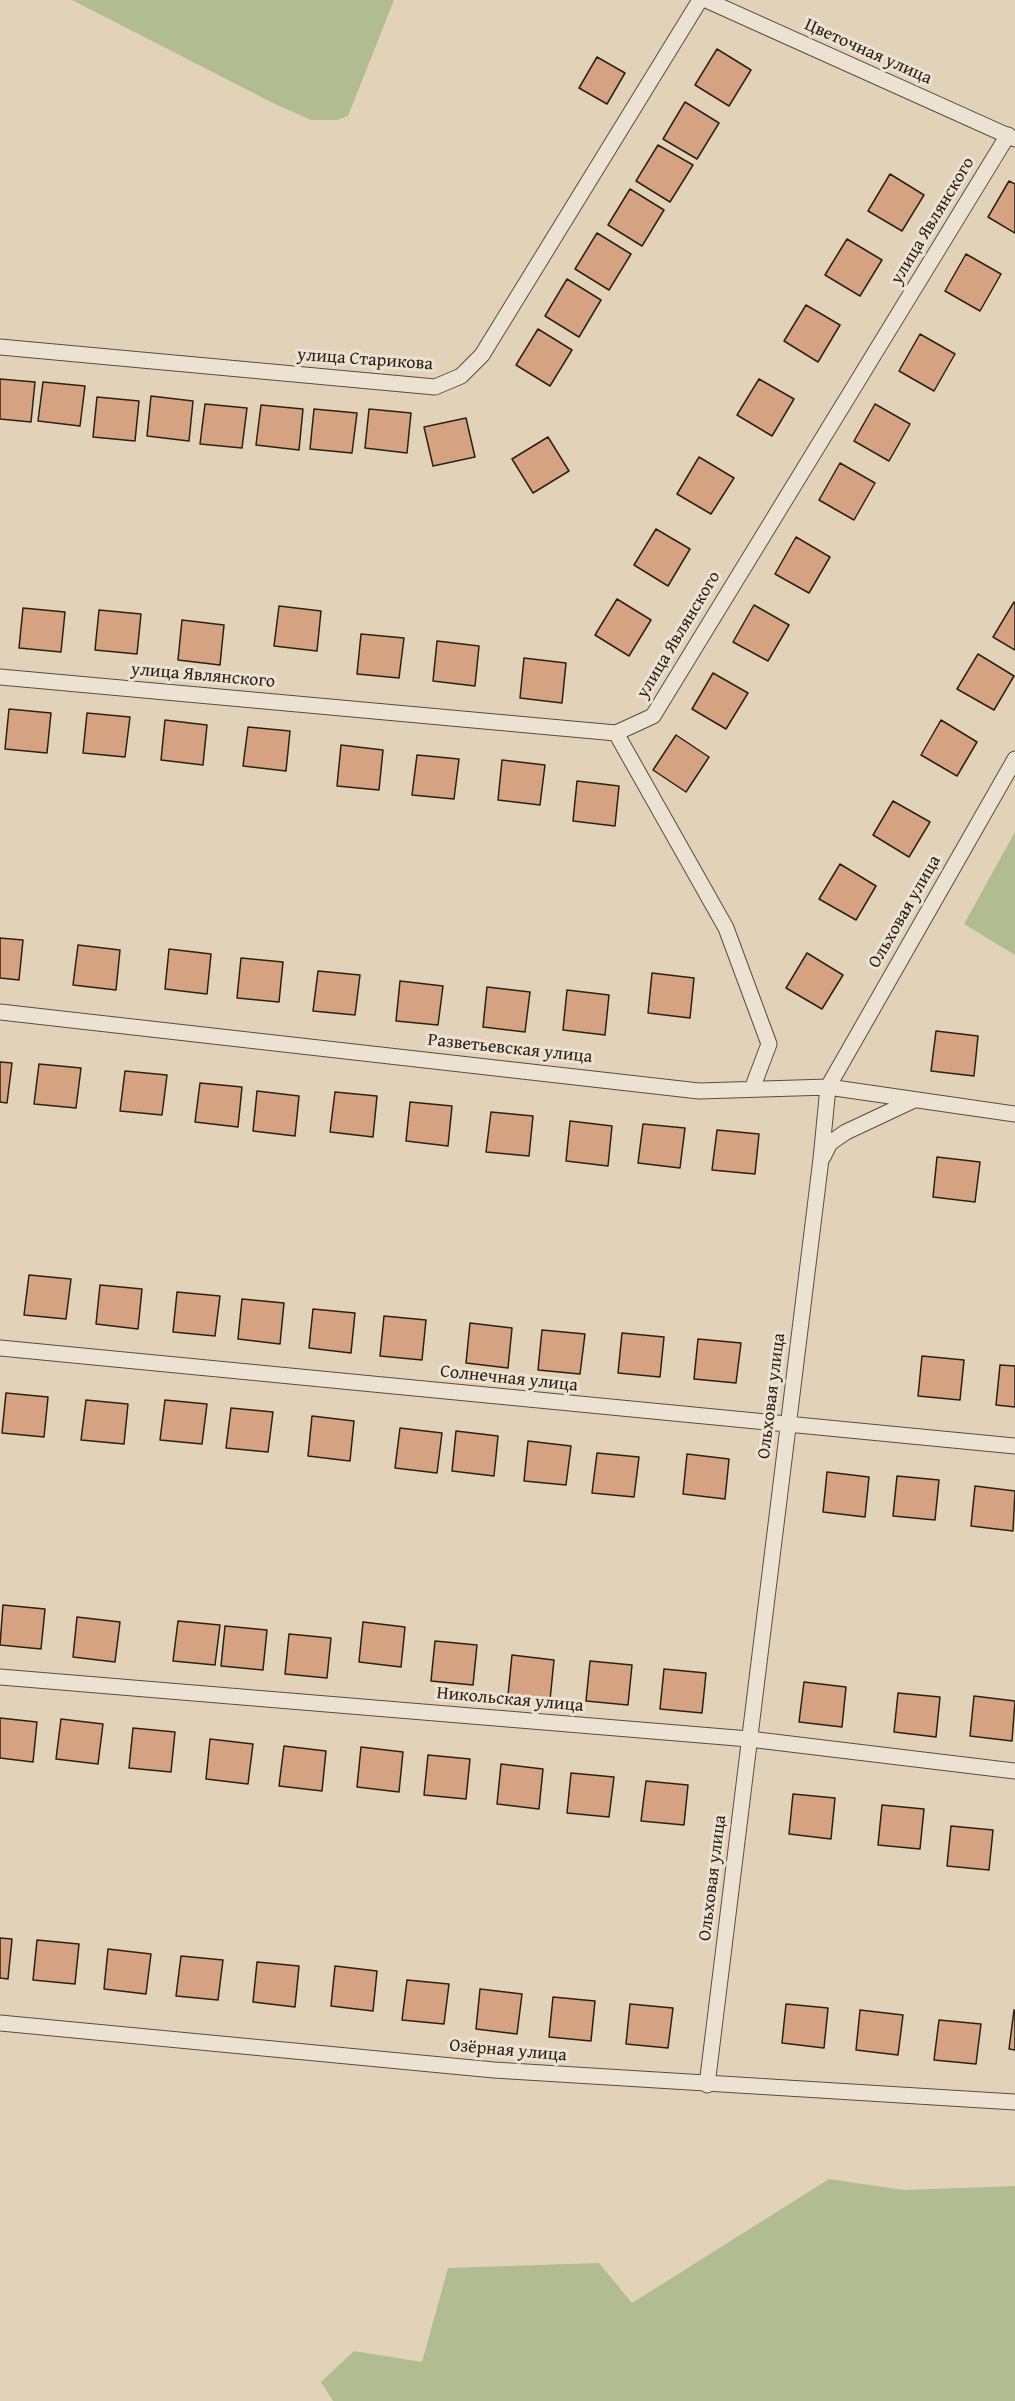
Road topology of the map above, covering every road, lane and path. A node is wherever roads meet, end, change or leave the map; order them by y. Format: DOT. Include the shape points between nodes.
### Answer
graph roads {
  1 [pos="700,0"];
  2 [pos="705,0"];
  3 [pos="1011,137"];
  4 [pos="0,347"];
  5 [pos="0,677"];
  6 [pos="616,733"];
  7 [pos="1015,759"];
  8 [pos="0,1012"];
  9 [pos="828,1087"];
  10 [pos="752,1089"];
  11 [pos="912,1101"];
  12 [pos="1015,1114"];
  13 [pos="822,1159"];
  14 [pos="0,1348"];
  15 [pos="788,1425"];
  16 [pos="1015,1446"];
  17 [pos="0,1677"];
  18 [pos="749,1739"];
  19 [pos="1015,1771"];
  20 [pos="0,2023"];
  21 [pos="707,2085"];
  22 [pos="1015,2102"];
  1 -- 4 [label="street, улица Старикова" via="482,355 461,376 435,387"];
  2 -- 3 [label="street, Цветочная улица"];
  3 -- 6 [label="street, улица Являнского" via="653,716"];
  5 -- 6 [label="street, улица Являнского"];
  6 -- 10 [label="street" via="726,928 769,1044"];
  7 -- 9 [label="street, Ольховая улица"];
  8 -- 10 [label="street, Разветьевская улица" via="699,1091"];
  9 -- 10 [label="street, Разветьевская улица"];
  9 -- 11 [label="street, Разветьевская улица"];
  9 -- 13 [label="street, Ольховая улица"];
  11 -- 12 [label="street, Разветьевская улица"];
  11 -- 13 [label="street" via="846,1132 831,1143"];
  13 -- 15 [label="street, Ольховая улица"];
  14 -- 15 [label="street, Солнечная улица"];
  15 -- 16 [label="street, Солнечная улица"];
  15 -- 18 [label="street, Ольховая улица"];
  17 -- 18 [label="street, Никольская улица"];
  18 -- 19 [label="street, Никольская улица"];
  18 -- 21 [label="street, Ольховая улица"];
  20 -- 21 [label="street, Озёрная улица" via="494,2070"];
  21 -- 22 [label="street, Озёрная улица"];
}
